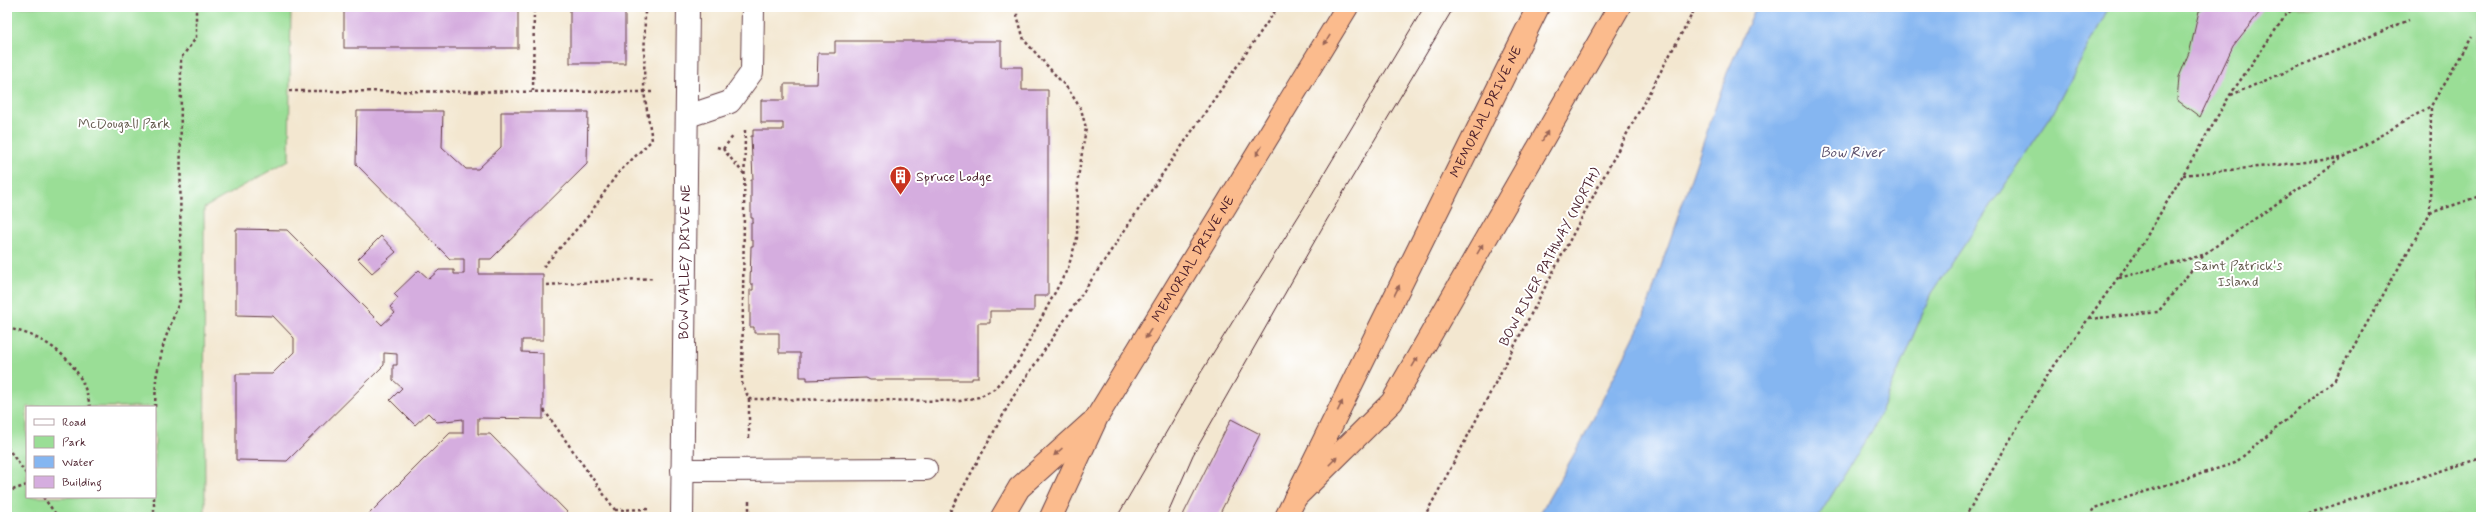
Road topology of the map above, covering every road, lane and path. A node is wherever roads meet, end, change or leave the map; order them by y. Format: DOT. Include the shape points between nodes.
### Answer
graph roads {
  1 [pos="196,7"];
  2 [pos="534,7"];
  3 [pos="645,7"];
  4 [pos="688,7"];
  5 [pos="753,7"];
  6 [pos="1017,7"];
  7 [pos="1278,7"];
  8 [pos="1347,7"];
  9 [pos="1538,7"];
  10 [pos="1619,7"];
  11 [pos="1696,7"];
  12 [pos="2295,7"];
  13 [pos="2409,20"];
  14 [pos="2472,37"];
  15 [pos="289,91"];
  16 [pos="533,91"];
  17 [pos="644,92"];
  18 [pos="688,92"];
  19 [pos="2230,95"];
  20 [pos="2430,106"];
  21 [pos="688,116"];
  22 [pos="745,123"];
  23 [pos="2342,158"];
  24 [pos="2183,175"];
  25 [pos="2481,196"];
  26 [pos="2430,213"];
  27 [pos="2203,255"];
  28 [pos="544,267"];
  29 [pos="684,276"];
  30 [pos="2118,278"];
  31 [pos="547,285"];
  32 [pos="2088,319"];
  33 [pos="7,328"];
  34 [pos="90,406"];
  35 [pos="155,406"];
  36 [pos="544,410"];
  37 [pos="1097,417"];
  38 [pos="7,447"];
  39 [pos="2481,458"];
  40 [pos="926,468"];
  41 [pos="682,470"];
  42 [pos="26,474"];
  43 [pos="26,485"];
  44 [pos="7,492"];
  45 [pos="44,498"];
  46 [pos="154,498"];
  47 [pos="1291,508"];
  48 [pos="58,517"];
  49 [pos="154,517"];
  50 [pos="615,517"];
  51 [pos="682,517"];
  52 [pos="948,517"];
  53 [pos="1002,517"];
  54 [pos="1051,517"];
  55 [pos="1424,517"];
  56 [pos="1965,517"];
  57 [pos="2089,517"];
  58 [pos="2297,517"];
  1 -- 35 [label="path" via="196,38 181,58 180,300 164,342 156,378"];
  2 -- 16 [label="path"];
  3 -- 17 [label="path"];
  4 -- 18 [label="lane, BOW VALLEY DRIVE NE"];
  5 -- 21 [label="lane" via="752,72 730,102"];
  6 -- 22 [label="path" via="1024,40 1068,89 1081,109 1086,128 1078,178 1077,238 1068,268 1018,362 994,388 979,397 960,401 749,399 742,383"];
  7 -- 52 [label="path" via="1161,176 1013,398"];
  8 -- 37 [label="highway, MEMORIAL DRIVE NE, one-way"];
  47 -- 9 [label="highway, MEMORIAL DRIVE NE, one-way"];
  47 -- 10 [label="highway, one-way" via="1392,402"];
  11 -- 55 [label="path, BOW RIVER PATHWAY (NORTH)" via="1626,134 1476,424"];
  12 -- 19 [label="path" via="2286,15"];
  13 -- 19 [label="path"];
  14 -- 20 [label="path"];
  15 -- 16 [label="path"];
  16 -- 17 [label="path"];
  17 -- 18 [label="path"];
  17 -- 28 [label="path" via="652,140 617,174 589,215"];
  18 -- 21 [label="lane, BOW VALLEY DRIVE NE"];
  19 -- 24 [label="path"];
  20 -- 23 [label="path"];
  20 -- 26 [label="path"];
  21 -- 29 [label="lane, BOW VALLEY DRIVE NE"];
  23 -- 24 [label="path"];
  23 -- 27 [label="path"];
  24 -- 30 [label="path" via="2141,246"];
  25 -- 26 [label="path"];
  26 -- 57 [label="path" via="2335,379 2235,463 2094,508"];
  27 -- 30 [label="path"];
  27 -- 32 [label="path" via="2158,312"];
  29 -- 31 [label="path"];
  29 -- 41 [label="lane, BOW VALLEY DRIVE NE"];
  30 -- 32 [label="path"];
  32 -- 56 [label="path" via="2049,373"];
  33 -- 34 [label="path" via="24,332 50,344 72,363 88,391"];
  36 -- 50 [label="path" via="615,510"];
  37 -- 53 [label="highway, one-way" via="1019,488"];
  37 -- 54 [label="highway, MEMORIAL DRIVE NE"];
  38 -- 42 [label="path"];
  39 -- 58 [label="path"];
  40 -- 41 [label="lane"];
  41 -- 51 [label="lane, BOW VALLEY DRIVE NE"];
  43 -- 44 [label="path"];
  45 -- 48 [label="path"];
  46 -- 49 [label="path"];
}
